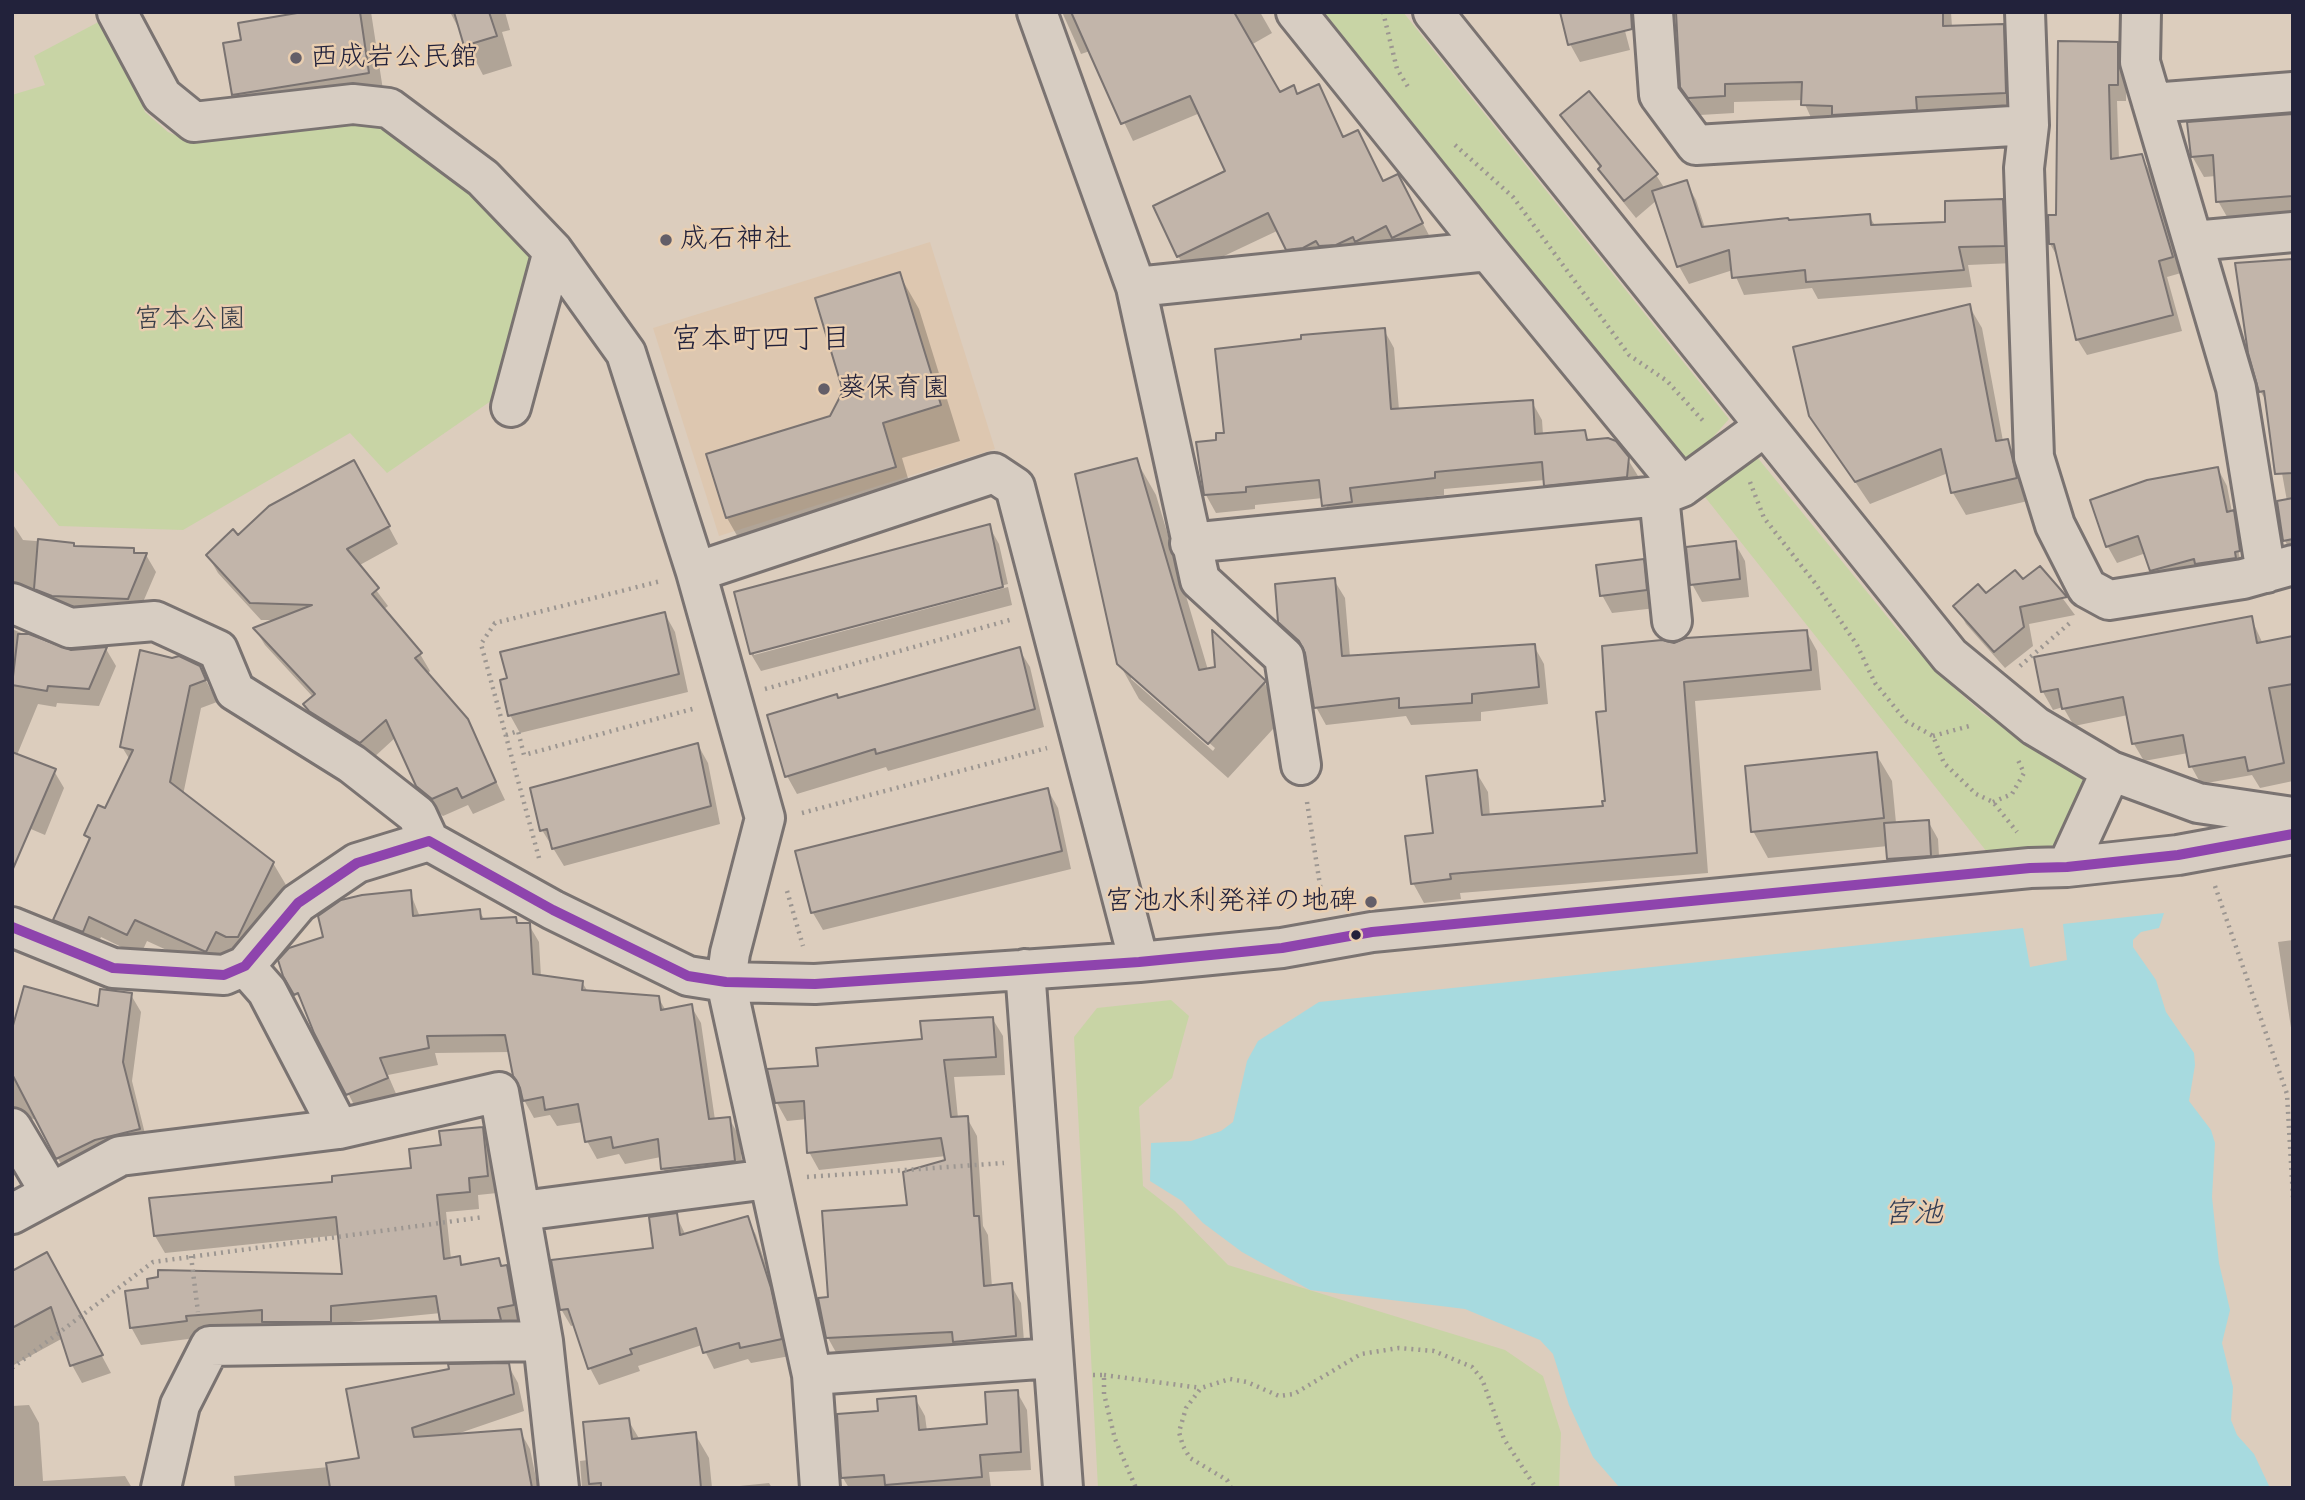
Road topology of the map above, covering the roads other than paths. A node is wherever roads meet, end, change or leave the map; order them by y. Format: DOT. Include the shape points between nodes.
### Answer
graph roads {
  1 [pos="117,12"];
  2 [pos="1037,12"];
  3 [pos="1296,12"];
  4 [pos="1653,12"];
  5 [pos="2025,12"];
  6 [pos="2141,12"];
  7 [pos="1444,16"];
  8 [pos="2293,92"];
  9 [pos="2152,103"];
  10 [pos="2029,125"];
  11 [pos="2293,232"];
  12 [pos="2193,241"];
  13 [pos="553,251"];
  14 [pos="1488,251"];
  15 [pos="1136,287"];
  16 [pos="511,407"];
  17 [pos="1764,427"];
  18 [pos="1671,491"];
  19 [pos="1190,543"];
  20 [pos="2279,569"];
  21 [pos="696,572"];
  22 [pos="12,603"];
  23 [pos="1672,621"];
  24 [pos="1301,765"];
  25 [pos="2111,771"];
  26 [pos="2198,803"];
  27 [pos="2293,817"];
  28 [pos="2293,834"];
  29 [pos="429,841"];
  30 [pos="2178,855"];
  31 [pos="2067,867"];
  32 [pos="12,927"];
  33 [pos="1139,962"];
  34 [pos="245,966"];
  35 [pos="1025,969"];
  36 [pos="726,982"];
  37 [pos="12,1128"];
  38 [pos="339,1129"];
  39 [pos="768,1180"];
  40 [pos="50,1192"];
  41 [pos="522,1212"];
  42 [pos="12,1214"];
  43 [pos="543,1341"];
  44 [pos="1053,1358"];
  45 [pos="812,1375"];
  46 [pos="161,1488"];
  47 [pos="559,1488"];
  48 [pos="820,1488"];
  49 [pos="1063,1488"];
  1 -- 13 [label="street" via="162,96 194,122 353,104 389,108 483,178"];
  2 -- 15 [label="street"];
  3 -- 14 [label="street"];
  4 -- 10 [label="street" via="1659,94 1696,145"];
  5 -- 10 [label="street"];
  6 -- 9 [label="street" via="2140,62"];
  7 -- 17 [label="street"];
  8 -- 9 [label="street"];
  9 -- 12 [label="street"];
  10 -- 20 [label="street" via="2024,168 2034,457 2055,525 2087,588 2109,600"];
  11 -- 12 [label="street"];
  12 -- 20 [label="street" via="2236,388"];
  13 -- 16 [label="street"];
  13 -- 21 [label="street" via="626,353"];
  14 -- 15 [label="street"];
  14 -- 18 [label="street"];
  15 -- 19 [label="street"];
  17 -- 18 [label="street"];
  17 -- 25 [label="street" via="1950,656 2035,726"];
  18 -- 19 [label="street"];
  18 -- 23 [label="street"];
  19 -- 24 [label="street" via="1200,580 1284,657"];
  21 -- 33 [label="street" via="994,473 1016,486"];
  21 -- 36 [label="street" via="765,818"];
  22 -- 29 [label="street" via="70,628 155,621 218,650 235,691 363,773 417,815"];
  25 -- 26 [label="street"];
  25 -- 31 [label="street"];
  26 -- 27 [label="street"];
  26 -- 30 [label="street" via="2200,830"];
  28 -- 30 [label="street"];
  29 -- 34 [label="street" via="358,863 298,903"];
  29 -- 36 [label="street" via="553,910 688,976"];
  30 -- 31 [label="street"];
  31 -- 33 [label="street" via="1372,932 1282,948"];
  32 -- 34 [label="street" via="113,968 224,975"];
  33 -- 35 [label="street"];
  34 -- 38 [label="street" via="267,991"];
  35 -- 36 [label="street" via="815,984"];
  35 -- 44 [label="street"];
  36 -- 39 [label="street"];
  37 -- 40 [label="street"];
  38 -- 40 [label="street" via="120,1156"];
  38 -- 41 [label="street" via="499,1091"];
  39 -- 41 [label="street"];
  39 -- 45 [label="street"];
  40 -- 42 [label="street"];
  41 -- 43 [label="street"];
  43 -- 46 [label="street" via="210,1346 180,1405"];
  43 -- 47 [label="street"];
  44 -- 45 [label="street"];
  44 -- 49 [label="street"];
  45 -- 48 [label="street"];
}
